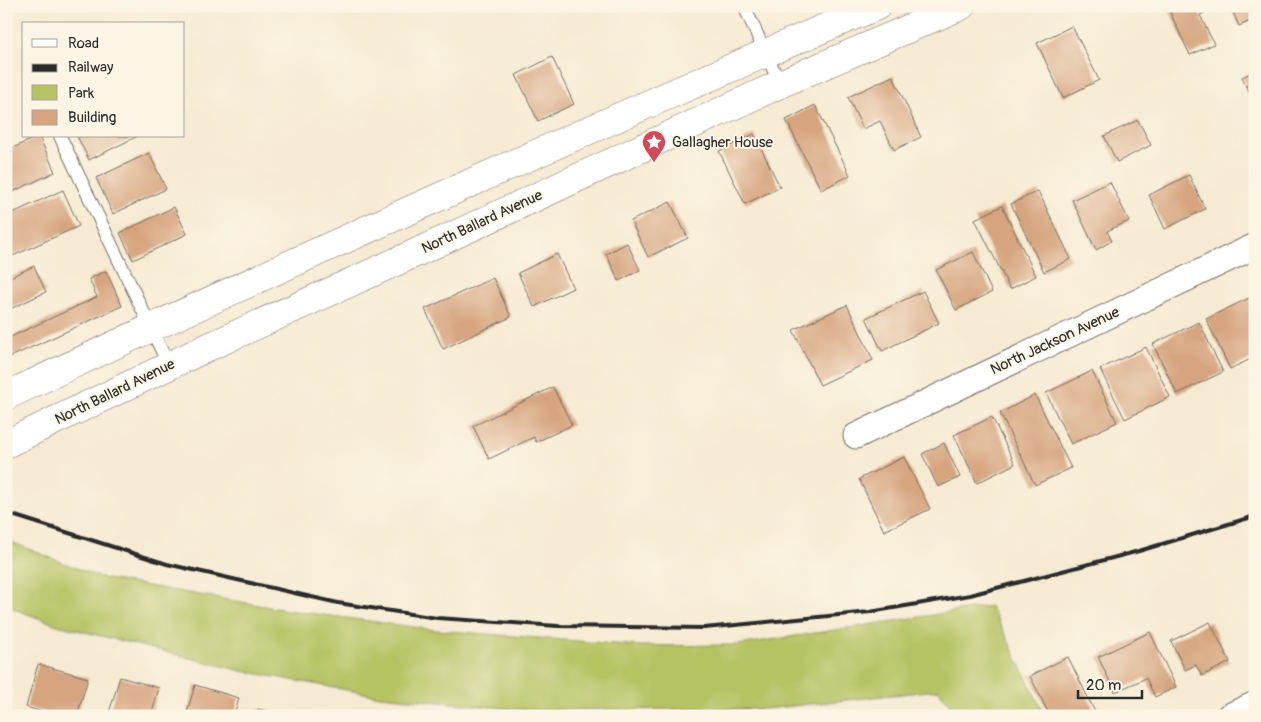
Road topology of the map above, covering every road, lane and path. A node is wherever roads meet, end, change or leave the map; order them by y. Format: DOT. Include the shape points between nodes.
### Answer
graph roads {
  1 [pos="744,6"];
  2 [pos="877,6"];
  3 [pos="938,12"];
  4 [pos="765,53"];
  5 [pos="780,84"];
  6 [pos="61,138"];
  7 [pos="1255,246"];
  8 [pos="151,327"];
  9 [pos="169,366"];
  10 [pos="6,396"];
  11 [pos="856,436"];
  12 [pos="6,444"];
  13 [pos="1255,704"];
  14 [pos="1229,716"];
  1 -- 4 [label="lane"];
  2 -- 4 [label="main road"];
  3 -- 5 [label="main road, North Ballard Avenue"];
  4 -- 5 [label="lane"];
  4 -- 8 [label="main road"];
  5 -- 9 [label="main road, North Ballard Avenue"];
  6 -- 8 [label="lane"];
  7 -- 11 [label="street, North Jackson Avenue"];
  8 -- 9 [label="lane"];
  8 -- 10 [label="main road"];
  9 -- 12 [label="main road, North Ballard Avenue"];
  13 -- 14 [label="street"];
}
